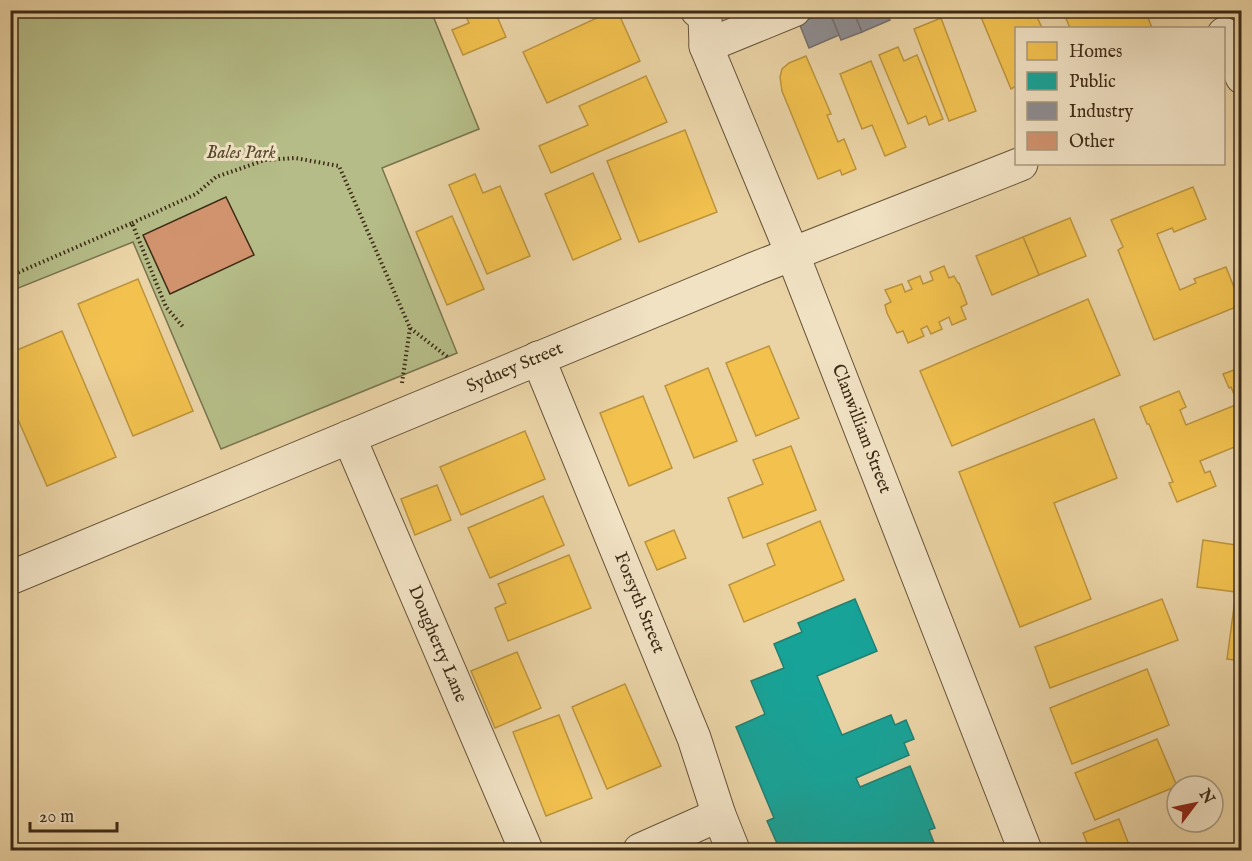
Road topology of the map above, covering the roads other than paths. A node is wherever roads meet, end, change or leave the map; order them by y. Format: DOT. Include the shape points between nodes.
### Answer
graph roads {
  1 [pos="697,10"];
  2 [pos="794,10"];
  3 [pos="1214,10"];
  4 [pos="1221,27"];
  5 [pos="1225,37"];
  6 [pos="706,46"];
  7 [pos="1241,77"];
  8 [pos="1225,84"];
  9 [pos="1018,165"];
  10 [pos="792,253"];
  11 [pos="538,357"];
  12 [pos="349,437"];
  13 [pos="10,578"];
  14 [pos="718,815"];
  15 [pos="526,850"];
  16 [pos="640,850"];
  17 [pos="733,850"];
  18 [pos="1025,850"];
  1 -- 6 [label="street, Clanwilliam Street" via="705,17"];
  2 -- 6 [label="street"];
  3 -- 4 [label="street"];
  5 -- 7 [label="street"];
  6 -- 10 [label="street, Clanwilliam Street"];
  7 -- 8 [label="street"];
  9 -- 10 [label="street, Sydney Street"];
  10 -- 11 [label="street, Sydney Street"];
  10 -- 18 [label="street, Clanwilliam Street"];
  11 -- 12 [label="street, Sydney Street"];
  11 -- 14 [label="street, Forsyth Street" via="694,738"];
  12 -- 13 [label="street, Sydney Street"];
  12 -- 15 [label="street, Dougherty Lane"];
  14 -- 16 [label="street"];
  14 -- 17 [label="street, Forsyth Street"];
}
